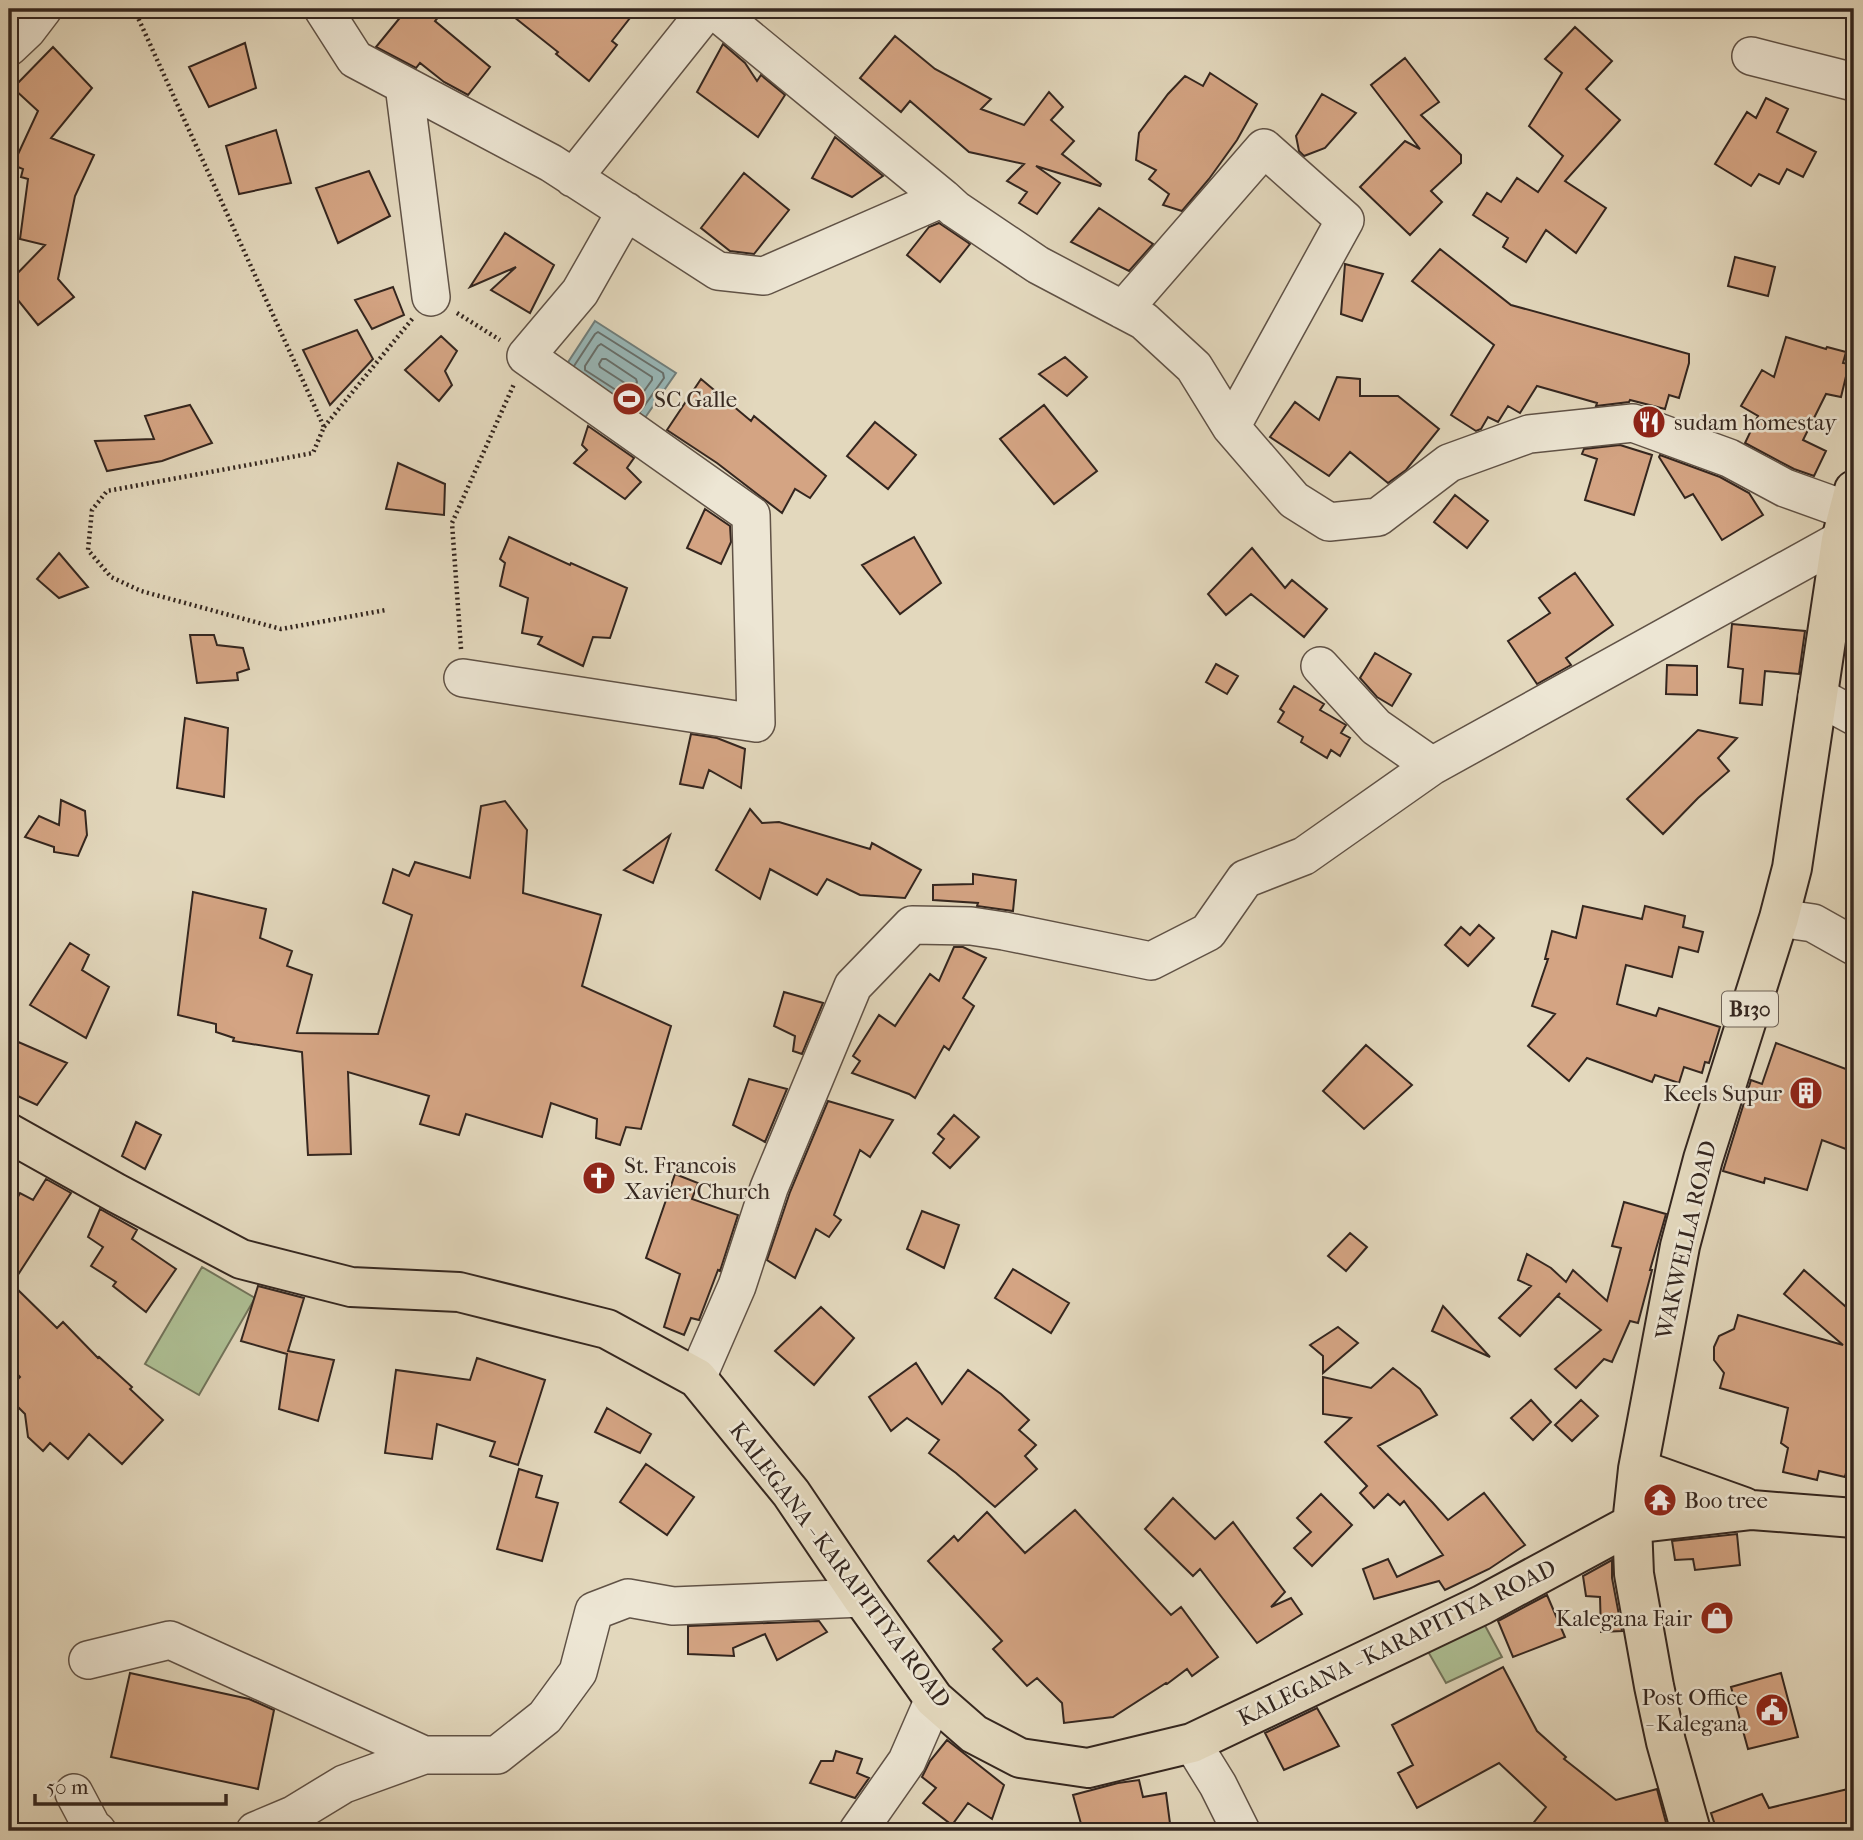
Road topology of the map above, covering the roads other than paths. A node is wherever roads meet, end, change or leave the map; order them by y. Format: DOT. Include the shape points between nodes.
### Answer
graph roads {
  1 [pos="43,9"];
  2 [pos="323,9"];
  3 [pos="710,9"];
  4 [pos="9,47"];
  5 [pos="1751,56"];
  6 [pos="1854,82"];
  7 [pos="404,85"];
  8 [pos="573,178"];
  9 [pos="943,198"];
  10 [pos="626,211"];
  11 [pos="431,297"];
  12 [pos="1123,310"];
  13 [pos="1231,427"];
  14 [pos="1848,513"];
  15 [pos="1320,666"];
  16 [pos="463,678"];
  17 [pos="1818,696"];
  18 [pos="1854,716"];
  19 [pos="1432,766"];
  20 [pos="1779,918"];
  21 [pos="1854,946"];
  22 [pos="9,1133"];
  23 [pos="697,1378"];
  24 [pos="1638,1469"];
  25 [pos="1752,1510"];
  26 [pos="1854,1518"];
  27 [pos="1632,1524"];
  28 [pos="862,1598"];
  29 [pos="88,1660"];
  30 [pos="934,1699"];
  31 [pos="1192,1744"];
  32 [pos="424,1755"];
  33 [pos="74,1793"];
  34 [pos="97,1831"];
  35 [pos="255,1831"];
  36 [pos="859,1831"];
  37 [pos="1241,1831"];
  38 [pos="1691,1831"];
  1 -- 4 [label="street"];
  2 -- 7 [label="street" via="355,59"];
  3 -- 8 [label="street"];
  3 -- 9 [label="street"];
  5 -- 6 [label="street"];
  7 -- 8 [label="street"];
  7 -- 11 [label="street"];
  8 -- 10 [label="street"];
  9 -- 10 [label="street" via="764,276 718,271"];
  9 -- 12 [label="street" via="1038,265"];
  10 -- 16 [label="street" via="580,292 526,356 751,515 756,723"];
  12 -- 13 [label="street" via="1144,321 1194,367"];
  12 -- 13 [label="street" via="1264,148 1345,220"];
  13 -- 14 [label="street" via="1294,500 1329,522 1378,517 1448,463 1529,433 1633,423 1729,458 1785,488"];
  14 -- 17 [label="main road, WAKWELLA ROAD / B130"];
  14 -- 19 [label="street"];
  15 -- 19 [label="street" via="1376,727"];
  17 -- 18 [label="street"];
  17 -- 20 [label="main road, WAKWELLA ROAD / B130" via="1792,869"];
  19 -- 23 [label="street" via="1304,856 1245,880 1208,932 1151,961 971,926 912,925 853,986"];
  20 -- 21 [label="street" via="1813,923"];
  20 -- 24 [label="main road, WAKWELLA ROAD / B130" via="1680,1246"];
  22 -- 23 [label="main road, KALEGANA - KARAPITIYA ROAD" via="241,1259 352,1287 458,1292 607,1329"];
  23 -- 28 [label="main road, KALEGANA - KARAPITIYA ROAD" via="791,1493"];
  24 -- 25 [label="main road"];
  24 -- 27 [label="main road, WAKWELLA ROAD / B130"];
  25 -- 26 [label="main road"];
  25 -- 27 [label="main road"];
  27 -- 31 [label="main road, KALEGANA - KARAPITIYA ROAD" via="1482,1605"];
  27 -- 38 [label="main road, WAKWELLA ROAD / B130" via="1634,1574 1654,1686"];
  28 -- 30 [label="main road, KALEGANA - KARAPITIYA ROAD"];
  28 -- 32 [label="street" via="673,1606 628,1598 594,1611 578,1672 545,1717 506,1748 496,1755"];
  29 -- 32 [label="street" via="170,1640"];
  30 -- 31 [label="main road, KALEGANA - KARAPITIYA ROAD" via="974,1734 1020,1758 1088,1768"];
  30 -- 36 [label="street" via="907,1761"];
  31 -- 37 [label="street"];
  32 -- 35 [label="street" via="344,1784 293,1815"];
  33 -- 34 [label="street"];
}
